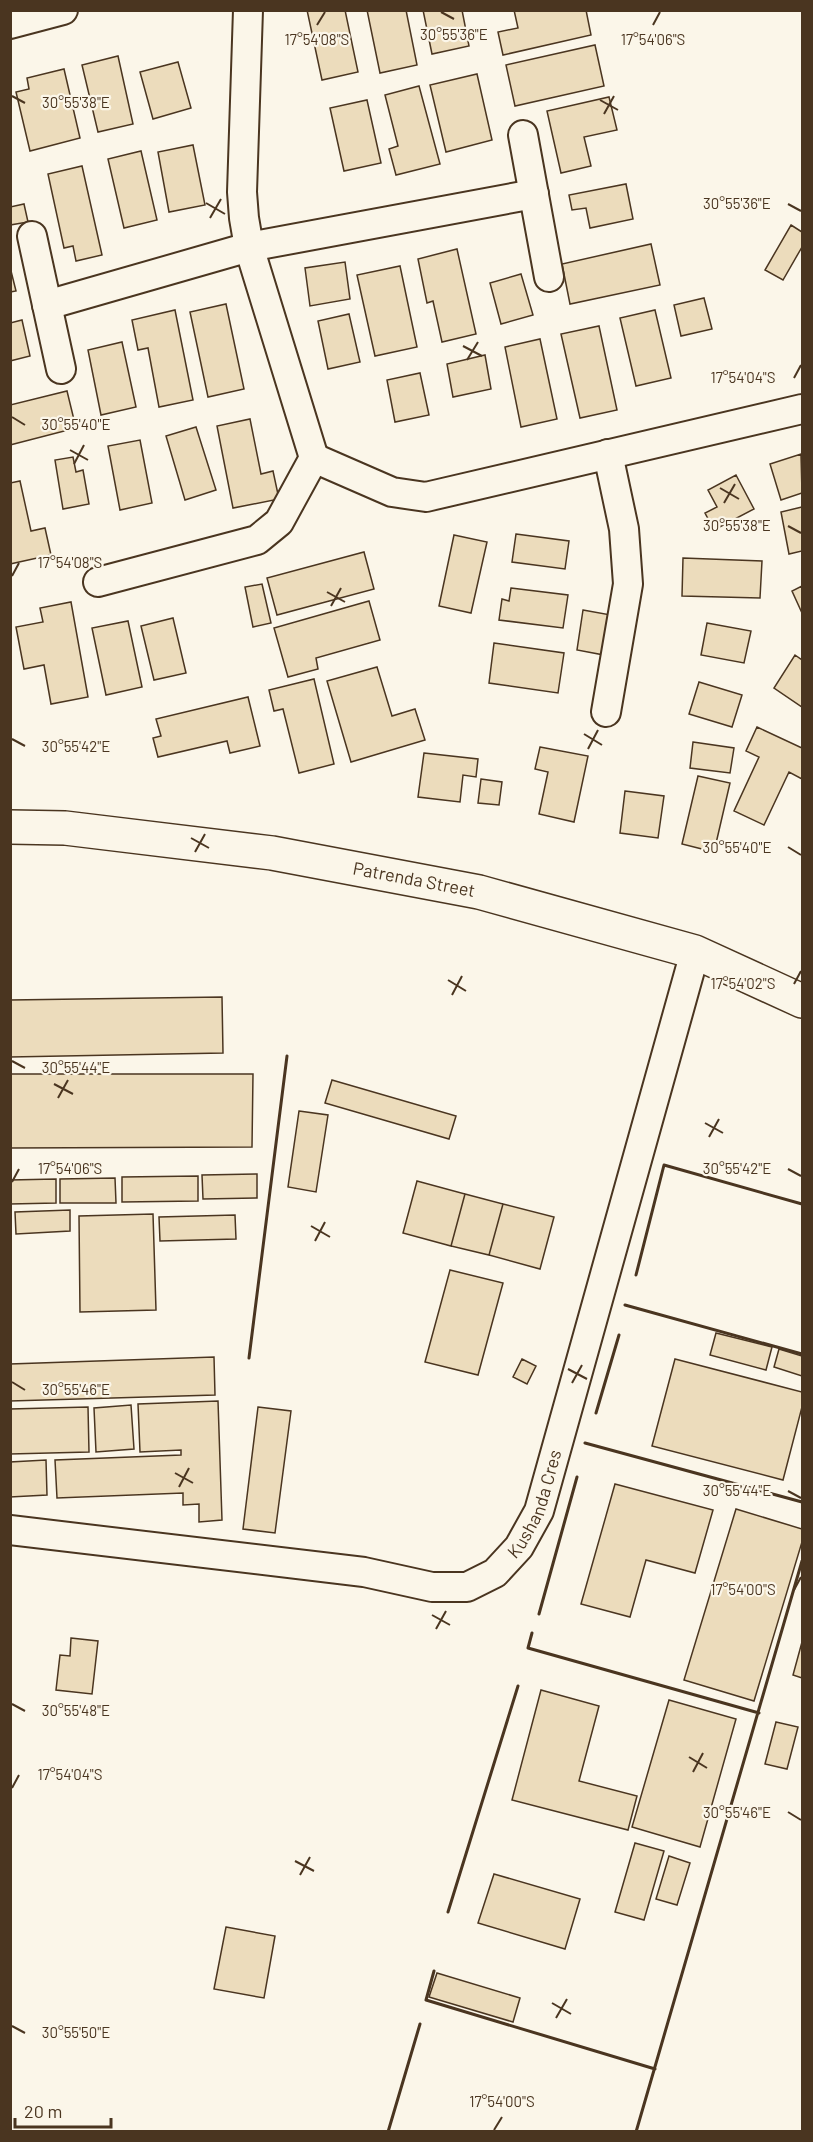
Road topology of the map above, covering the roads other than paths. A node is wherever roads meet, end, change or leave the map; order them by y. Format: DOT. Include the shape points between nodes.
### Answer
graph roads {
  1 [pos="63,10"];
  2 [pos="248,10"];
  3 [pos="10,24"];
  4 [pos="523,135"];
  5 [pos="534,194"];
  6 [pos="32,236"];
  7 [pos="249,247"];
  8 [pos="549,277"];
  9 [pos="47,305"];
  10 [pos="61,369"];
  11 [pos="802,409"];
  12 [pos="608,454"];
  13 [pos="314,458"];
  14 [pos="98,582"];
  15 [pos="606,712"];
  16 [pos="10,827"];
  17 [pos="695,952"];
  18 [pos="802,1001"];
  19 [pos="10,1530"];
  1 -- 3 [label="street"];
  2 -- 7 [label="street" via="242,192"];
  4 -- 5 [label="street"];
  5 -- 7 [label="street"];
  5 -- 8 [label="street"];
  6 -- 9 [label="street"];
  7 -- 9 [label="street"];
  7 -- 13 [label="street"];
  9 -- 10 [label="street"];
  11 -- 12 [label="street"];
  12 -- 13 [label="street" via="426,497 393,492"];
  12 -- 15 [label="street" via="624,530 628,584"];
  13 -- 14 [label="street" via="279,522 257,540"];
  16 -- 17 [label="street, Patrenda Street" via="64,828 284,855 479,892"];
  17 -- 18 [label="street, Patrenda Street"];
  17 -- 19 [label="street, Kushanda Cres" via="538,1511 519,1547 495,1573 466,1587 432,1587 364,1572"];
}
